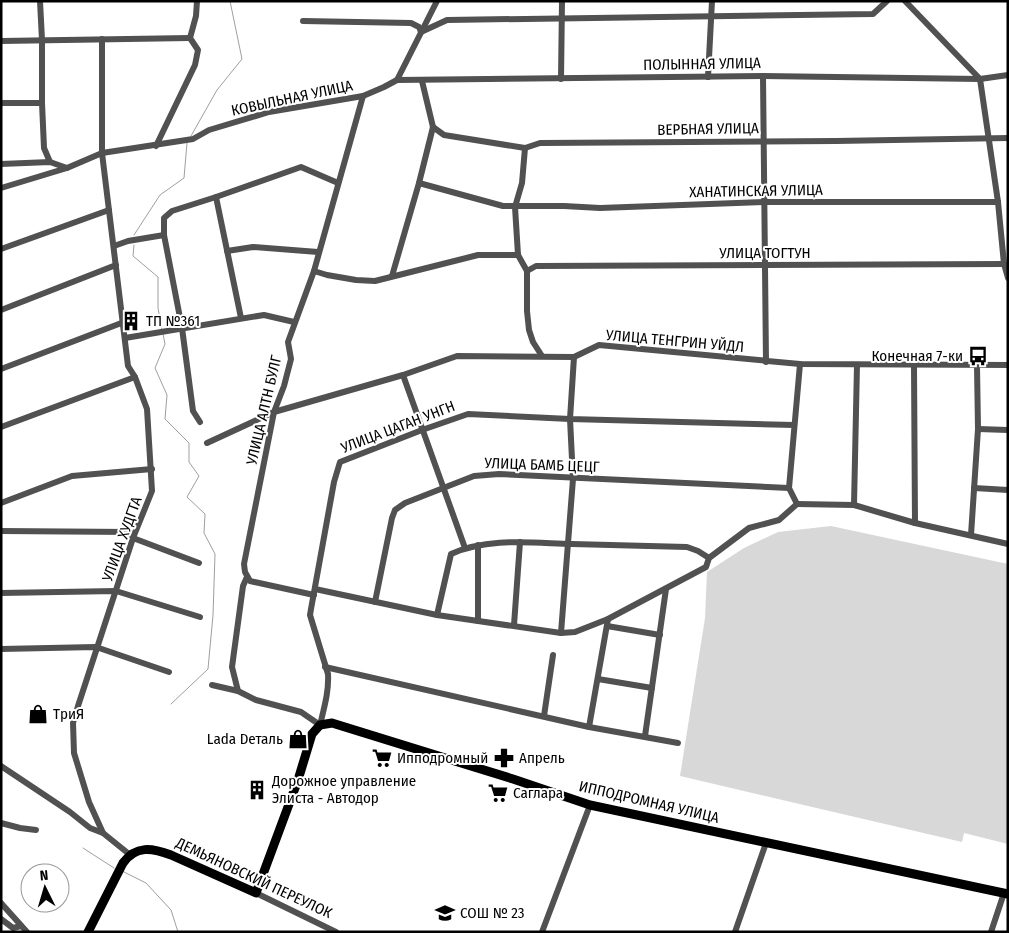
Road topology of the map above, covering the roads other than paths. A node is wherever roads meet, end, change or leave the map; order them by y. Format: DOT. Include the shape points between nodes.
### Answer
graph roads {
  1 [pos="40,1"];
  2 [pos="197,1"];
  3 [pos="437,1"];
  4 [pos="562,1"];
  5 [pos="712,1"];
  6 [pos="887,1"];
  7 [pos="905,1"];
  8 [pos="712,16"];
  9 [pos="561,18"];
  10 [pos="303,21"];
  11 [pos="421,32"];
  12 [pos="190,38"];
  13 [pos="102,39"];
  14 [pos="42,40"];
  15 [pos="1,41"];
  16 [pos="1008,75"];
  17 [pos="763,76"];
  18 [pos="708,77"];
  19 [pos="560,79"];
  20 [pos="980,79"];
  21 [pos="397,80"];
  22 [pos="422,81"];
  23 [pos="363,96"];
  24 [pos="1,103"];
  25 [pos="42,103"];
  26 [pos="433,127"];
  27 [pos="989,138"];
  28 [pos="1008,138"];
  29 [pos="764,141"];
  30 [pos="156,146"];
  31 [pos="525,148"];
  32 [pos="102,153"];
  33 [pos="50,162"];
  34 [pos="1,164"];
  35 [pos="67,168"];
  36 [pos="338,183"];
  37 [pos="420,183"];
  38 [pos="1,188"];
  39 [pos="216,197"];
  40 [pos="764,202"];
  41 [pos="998,202"];
  42 [pos="515,207"];
  43 [pos="110,210"];
  44 [pos="164,235"];
  45 [pos="114,246"];
  46 [pos="1,249"];
  47 [pos="227,252"];
  48 [pos="318,252"];
  49 [pos="518,256"];
  50 [pos="1004,264"];
  51 [pos="116,265"];
  52 [pos="766,266"];
  53 [pos="314,271"];
  54 [pos="527,271"];
  55 [pos="392,276"];
  56 [pos="1008,278"];
  57 [pos="1,310"];
  58 [pos="241,318"];
  59 [pos="124,322"];
  60 [pos="294,322"];
  61 [pos="182,328"];
  62 [pos="126,338"];
  63 [pos="542,356"];
  64 [pos="574,357"];
  65 [pos="766,362"];
  66 [pos="800,364"];
  67 [pos="857,365"];
  68 [pos="914,365"];
  69 [pos="1008,365"];
  70 [pos="977,366"];
  71 [pos="1,369"];
  72 [pos="403,375"];
  73 [pos="135,377"];
  74 [pos="274,412"];
  75 [pos="570,419"];
  76 [pos="200,422"];
  77 [pos="794,425"];
  78 [pos="1,427"];
  79 [pos="978,429"];
  80 [pos="422,430"];
  81 [pos="1008,430"];
  82 [pos="207,443"];
  83 [pos="152,469"];
  84 [pos="573,479"];
  85 [pos="789,488"];
  86 [pos="974,488"];
  87 [pos="442,489"];
  88 [pos="1008,490"];
  89 [pos="1,503"];
  90 [pos="797,504"];
  91 [pos="854,505"];
  92 [pos="915,523"];
  93 [pos="1,531"];
  94 [pos="971,535"];
  95 [pos="133,538"];
  96 [pos="520,542"];
  97 [pos="568,544"];
  98 [pos="1008,544"];
  99 [pos="478,545"];
  100 [pos="465,548"];
  101 [pos="708,558"];
  102 [pos="199,563"];
  103 [pos="246,577"];
  104 [pos="666,589"];
  105 [pos="116,591"];
  106 [pos="314,592"];
  107 [pos="1,593"];
  108 [pos="375,602"];
  109 [pos="437,615"];
  110 [pos="200,617"];
  111 [pos="478,621"];
  112 [pos="608,623"];
  113 [pos="514,625"];
  114 [pos="561,632"];
  115 [pos="660,635"];
  116 [pos="96,647"];
  117 [pos="1,650"];
  118 [pos="553,655"];
  119 [pos="326,667"];
  120 [pos="169,672"];
  121 [pos="598,679"];
  122 [pos="212,685"];
  123 [pos="652,688"];
  124 [pos="238,691"];
  125 [pos="544,716"];
  126 [pos="320,725"];
  127 [pos="589,727"];
  128 [pos="645,736"];
  129 [pos="678,744"];
  130 [pos="1,766"];
  131 [pos="590,805"];
  132 [pos="1,823"];
  133 [pos="36,830"];
  134 [pos="103,833"];
  135 [pos="766,843"];
  136 [pos="129,854"];
  137 [pos="256,893"];
  138 [pos="1006,894"];
  139 [pos="1,902"];
  140 [pos="1,918"];
  141 [pos="323,925"];
  142 [pos="24,930"];
  143 [pos="88,932"];
  144 [pos="318,932"];
  145 [pos="336,932"];
  146 [pos="542,932"];
  147 [pos="735,932"];
  148 [pos="991,932"];
  1 -- 14 [label="street"];
  2 -- 12 [label="street"];
  3 -- 11 [label="street"];
  4 -- 9 [label="street"];
  5 -- 8 [label="street"];
  6 -- 8 [label="street" via="873,14"];
  7 -- 20 [label="street"];
  8 -- 9 [label="street"];
  8 -- 18 [label="street"];
  9 -- 11 [label="street" via="447,20"];
  9 -- 19 [label="street"];
  10 -- 11 [label="street" via="411,23"];
  11 -- 21 [label="street"];
  12 -- 13 [label="street"];
  12 -- 30 [label="street" via="198,50 195,65"];
  13 -- 14 [label="street"];
  13 -- 32 [label="street, УЛИЦА ХУДГТА"];
  14 -- 15 [label="street"];
  14 -- 25 [label="street"];
  16 -- 20 [label="street, ПОЛЫННАЯ УЛИЦА"];
  17 -- 18 [label="street, ПОЛЫННАЯ УЛИЦА"];
  17 -- 20 [label="street, ПОЛЫННАЯ УЛИЦА"];
  17 -- 29 [label="street"];
  18 -- 19 [label="street, ПОЛЫННАЯ УЛИЦА"];
  19 -- 22 [label="street, ПОЛЫННАЯ УЛИЦА"];
  20 -- 27 [label="street"];
  21 -- 22 [label="street, ПОЛЫННАЯ УЛИЦА"];
  21 -- 23 [label="street, КОВЫЛЬНАЯ УЛИЦА"];
  22 -- 26 [label="street"];
  23 -- 30 [label="street, КОВЫЛЬНАЯ УЛИЦА" via="269,112 209,130 193,140"];
  23 -- 36 [label="street, УЛИЦА АЛТН БУЛГ"];
  24 -- 25 [label="street"];
  25 -- 33 [label="street" via="44,148"];
  26 -- 31 [label="street, ВЕРБНАЯ УЛИЦА" via="444,136"];
  26 -- 37 [label="street"];
  27 -- 28 [label="street, ВЕРБНАЯ УЛИЦА"];
  27 -- 29 [label="street, ВЕРБНАЯ УЛИЦА"];
  27 -- 41 [label="street"];
  29 -- 31 [label="street, ВЕРБНАЯ УЛИЦА" via="540,143"];
  29 -- 40 [label="street"];
  30 -- 32 [label="street, КОВЫЛЬНАЯ УЛИЦА"];
  31 -- 42 [label="street" via="522,183"];
  32 -- 35 [label="street, КОВЫЛЬНАЯ УЛИЦА"];
  32 -- 43 [label="street, УЛИЦА ХУДГТА"];
  33 -- 34 [label="street"];
  33 -- 35 [label="street"];
  35 -- 38 [label="street, КОВЫЛЬНАЯ УЛИЦА"];
  36 -- 39 [label="street" via="301,167"];
  36 -- 48 [label="street, УЛИЦА АЛТН БУЛГ"];
  37 -- 42 [label="street, ХАНАТИНСКАЯ УЛИЦА"];
  37 -- 55 [label="street"];
  39 -- 44 [label="street" via="172,211 164,218"];
  39 -- 47 [label="street"];
  40 -- 41 [label="street, ХАНАТИНСКАЯ УЛИЦА"];
  40 -- 42 [label="street, ХАНАТИНСКАЯ УЛИЦА" via="600,208"];
  40 -- 52 [label="street"];
  41 -- 50 [label="street"];
  42 -- 49 [label="street"];
  43 -- 45 [label="street, УЛИЦА ХУДГТА"];
  43 -- 46 [label="street"];
  44 -- 45 [label="street"];
  44 -- 61 [label="street"];
  45 -- 51 [label="street, УЛИЦА ХУДГТА"];
  47 -- 48 [label="street" via="253,247"];
  47 -- 58 [label="street"];
  48 -- 53 [label="street, УЛИЦА АЛТН БУЛГ"];
  49 -- 54 [label="street"];
  49 -- 55 [label="street" via="478,255"];
  50 -- 52 [label="street, УЛИЦА ТОГТУН"];
  50 -- 56 [label="street"];
  51 -- 57 [label="street"];
  51 -- 59 [label="street, УЛИЦА ХУДГТА"];
  52 -- 54 [label="street, УЛИЦА ТОГТУН" via="536,266"];
  52 -- 65 [label="street"];
  53 -- 55 [label="street" via="375,281"];
  53 -- 60 [label="street, УЛИЦА АЛТН БУЛГ"];
  54 -- 63 [label="street" via="529,330"];
  58 -- 60 [label="street" via="264,315"];
  58 -- 61 [label="street"];
  59 -- 62 [label="street, УЛИЦА ХУДГТА"];
  59 -- 71 [label="street"];
  60 -- 74 [label="street, УЛИЦА АЛТН БУЛГ" via="288,342 291,359"];
  61 -- 62 [label="street"];
  61 -- 76 [label="street" via="193,410"];
  62 -- 73 [label="street, УЛИЦА ХУДГТА" via="128,366"];
  63 -- 64 [label="street, УЛИЦА ТЕНГРИН УЙДЛ"];
  63 -- 72 [label="street, УЛИЦА ТЕНГРИН УЙДЛ" via="457,356"];
  64 -- 65 [label="street, УЛИЦА ТЕНГРИН УЙДЛ" via="599,345"];
  64 -- 75 [label="street"];
  65 -- 66 [label="street, УЛИЦА ТЕНГРИН УЙДЛ"];
  66 -- 67 [label="street, УЛИЦА ТЕНГРИН УЙДЛ"];
  66 -- 77 [label="street"];
  67 -- 68 [label="street, УЛИЦА ТЕНГРИН УЙДЛ"];
  67 -- 91 [label="street"];
  68 -- 70 [label="street, УЛИЦА ТЕНГРИН УЙДЛ"];
  68 -- 92 [label="street"];
  69 -- 70 [label="street, УЛИЦА ТЕНГРИН УЙДЛ"];
  70 -- 79 [label="street"];
  72 -- 74 [label="street, УЛИЦА ТЕНГРИН УЙДЛ"];
  72 -- 80 [label="street"];
  73 -- 78 [label="street"];
  73 -- 83 [label="street, УЛИЦА ХУДГТА" via="148,409"];
  74 -- 82 [label="street, УЛИЦА ТЕНГРИН УЙДЛ"];
  74 -- 103 [label="street, УЛИЦА АЛТН БУЛГ" via="244,564"];
  75 -- 77 [label="street, УЛИЦА ЦАГАН УНГН"];
  75 -- 80 [label="street, УЛИЦА ЦАГАН УНГН" via="468,414"];
  75 -- 84 [label="street"];
  77 -- 85 [label="street"];
  79 -- 81 [label="street"];
  79 -- 86 [label="street"];
  80 -- 87 [label="street"];
  80 -- 106 [label="street, УЛИЦА ЦАГАН УНГН" via="340,462"];
  83 -- 89 [label="street" via="72,476"];
  83 -- 95 [label="street, УЛИЦА ХУДГТА" via="152,492"];
  84 -- 85 [label="street, УЛИЦА БАМБ ЦЕЦГ"];
  84 -- 87 [label="street, УЛИЦА БАМБ ЦЕЦГ" via="483,475 466,478"];
  84 -- 97 [label="street"];
  85 -- 90 [label="street"];
  86 -- 88 [label="street"];
  86 -- 94 [label="street"];
  87 -- 100 [label="street"];
  87 -- 108 [label="street, УЛИЦА БАМБ ЦЕЦГ" via="395,510"];
  90 -- 91 [label="street"];
  90 -- 101 [label="street" via="780,520 749,528"];
  91 -- 92 [label="street"];
  92 -- 94 [label="street"];
  93 -- 95 [label="street" via="130,532"];
  94 -- 98 [label="street"];
  95 -- 102 [label="street"];
  95 -- 105 [label="street, УЛИЦА ХУДГТА"];
  96 -- 97 [label="street"];
  96 -- 99 [label="street"];
  96 -- 113 [label="street"];
  97 -- 101 [label="street" via="687,547"];
  97 -- 114 [label="street"];
  99 -- 100 [label="street"];
  99 -- 111 [label="street"];
  100 -- 109 [label="street" via="451,554"];
  101 -- 104 [label="street" via="706,567"];
  103 -- 106 [label="street" via="250,581"];
  103 -- 124 [label="street, УЛИЦА АЛТН БУЛГ" via="232,667"];
  104 -- 112 [label="street"];
  104 -- 115 [label="street"];
  105 -- 107 [label="street"];
  105 -- 110 [label="street"];
  105 -- 116 [label="street, УЛИЦА ХУДГТА"];
  106 -- 108 [label="street"];
  106 -- 119 [label="street, УЛИЦА ЦАГАН УНГН" via="310,614"];
  108 -- 109 [label="street"];
  109 -- 111 [label="street"];
  111 -- 113 [label="street"];
  112 -- 114 [label="street" via="575,632"];
  112 -- 115 [label="street"];
  112 -- 121 [label="street"];
  113 -- 114 [label="street"];
  115 -- 123 [label="street"];
  116 -- 117 [label="street"];
  116 -- 120 [label="street"];
  116 -- 134 [label="street, УЛИЦА ХУДГТА" via="73,723 74,753"];
  118 -- 125 [label="street"];
  119 -- 125 [label="street"];
  119 -- 126 [label="street, УЛИЦА ЦАГАН УНГН" via="328,691"];
  121 -- 123 [label="street"];
  121 -- 127 [label="street"];
  122 -- 124 [label="street"];
  123 -- 128 [label="street"];
  124 -- 126 [label="street" via="256,700 301,712"];
  125 -- 127 [label="street"];
  126 -- 131 [label="main road, ИППОДРОМНАЯ УЛИЦА" via="332,723"];
  126 -- 137 [label="main road" via="312,734"];
  127 -- 128 [label="street"];
  128 -- 129 [label="street"];
  130 -- 134 [label="street" via="90,828"];
  131 -- 135 [label="main road, ИППОДРОМНАЯ УЛИЦА"];
  131 -- 146 [label="street"];
  132 -- 133 [label="street"];
  134 -- 136 [label="street, УЛИЦА ХУДГТА"];
  135 -- 138 [label="main road, ИППОДРОМНАЯ УЛИЦА"];
  135 -- 147 [label="street"];
  136 -- 137 [label="main road, ДЕМЬЯНОВСКИЙ ПЕРЕУЛОК" via="142,850 160,851"];
  136 -- 143 [label="main road"];
  137 -- 141 [label="street, ДЕМЬЯНОВСКИЙ ПЕРЕУЛОК"];
  138 -- 148 [label="street"];
  139 -- 142 [label="street"];
  140 -- 142 [label="street" via="13,928"];
  141 -- 144 [label="street"];
  141 -- 145 [label="street, ДЕМЬЯНОВСКИЙ ПЕРЕУЛОК"];
}
